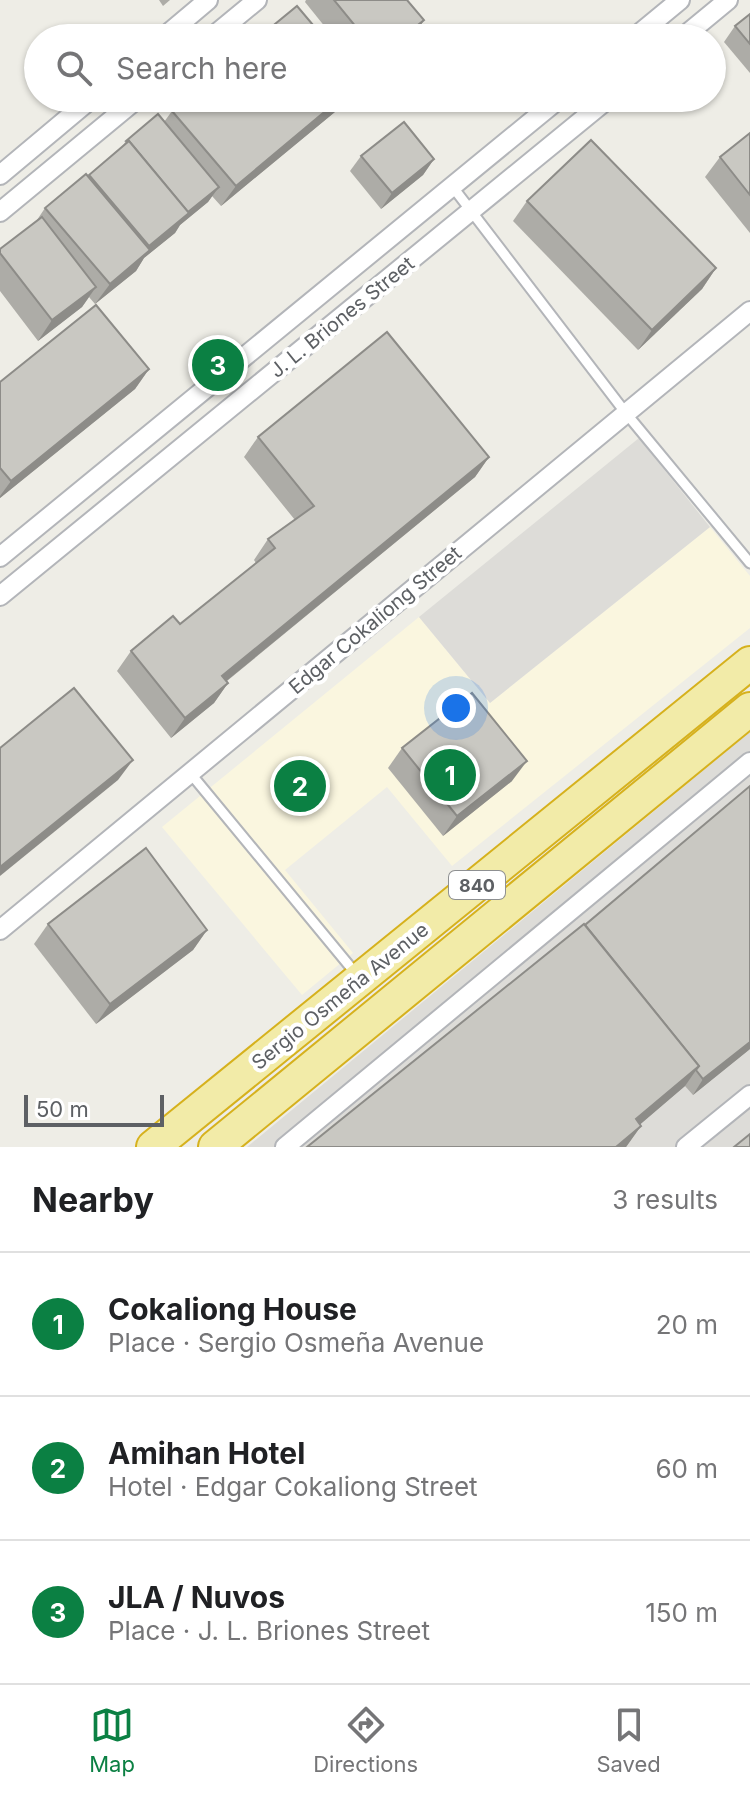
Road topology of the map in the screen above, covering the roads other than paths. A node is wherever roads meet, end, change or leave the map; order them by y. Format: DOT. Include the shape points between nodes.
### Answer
graph roads {
  1 [pos="208,0"];
  2 [pos="257,0"];
  3 [pos="680,0"];
  4 [pos="728,0"];
  5 [pos="180,24"];
  6 [pos="228,24"];
  7 [pos="651,24"];
  8 [pos="699,24"];
  9 [pos="75,112"];
  10 [pos="121,112"];
  11 [pos="543,112"];
  12 [pos="592,112"];
  13 [pos="0,175"];
  14 [pos="452,186"];
  15 [pos="472,211"];
  16 [pos="0,212"];
  17 [pos="750,311"];
  18 [pos="213,382"];
  19 [pos="232,406"];
  20 [pos="625,412"];
  21 [pos="3,555"];
  22 [pos="750,563"];
  23 [pos="26,575"];
  24 [pos="0,596"];
  25 [pos="750,663"];
  26 [pos="750,709"];
  27 [pos="750,762"];
  28 [pos="191,774"];
  29 [pos="0,930"];
  30 [pos="360,979"];
  31 [pos="750,1095"];
  32 [pos="153,1147"];
  33 [pos="215,1147"];
  34 [pos="285,1147"];
  35 [pos="686,1147"];
  1 -- 5 [label="street"];
  2 -- 6 [label="street"];
  3 -- 7 [label="street"];
  4 -- 8 [label="street"];
  9 -- 13 [label="street"];
  10 -- 16 [label="street"];
  11 -- 14 [label="street, J. L. Briones Street"];
  12 -- 15 [label="street, J. L. Briones Street"];
  14 -- 15 [label="lane"];
  14 -- 18 [label="street, J. L. Briones Street"];
  15 -- 19 [label="street, J. L. Briones Street"];
  15 -- 20 [label="lane"];
  17 -- 20 [label="street, Edgar Cokaliong Street"];
  18 -- 19 [label="street"];
  18 -- 21 [label="street, J. L. Briones Street"];
  19 -- 23 [label="street, J. L. Briones Street"];
  20 -- 22 [label="lane"];
  20 -- 28 [label="street, Edgar Cokaliong Street"];
  21 -- 23 [label="street"];
  23 -- 24 [label="street, J. L. Briones Street"];
  25 -- 30 [label="highway, Sergio Osmeña Avenue / 840"];
  26 -- 33 [label="highway, Sergio Osmeña Avenue / 840"];
  27 -- 34 [label="street"];
  28 -- 29 [label="street, Edgar Cokaliong Street"];
  28 -- 30 [label="lane"];
  30 -- 32 [label="highway, Sergio Osmeña Avenue / 840"];
  31 -- 35 [label="street"];
}
